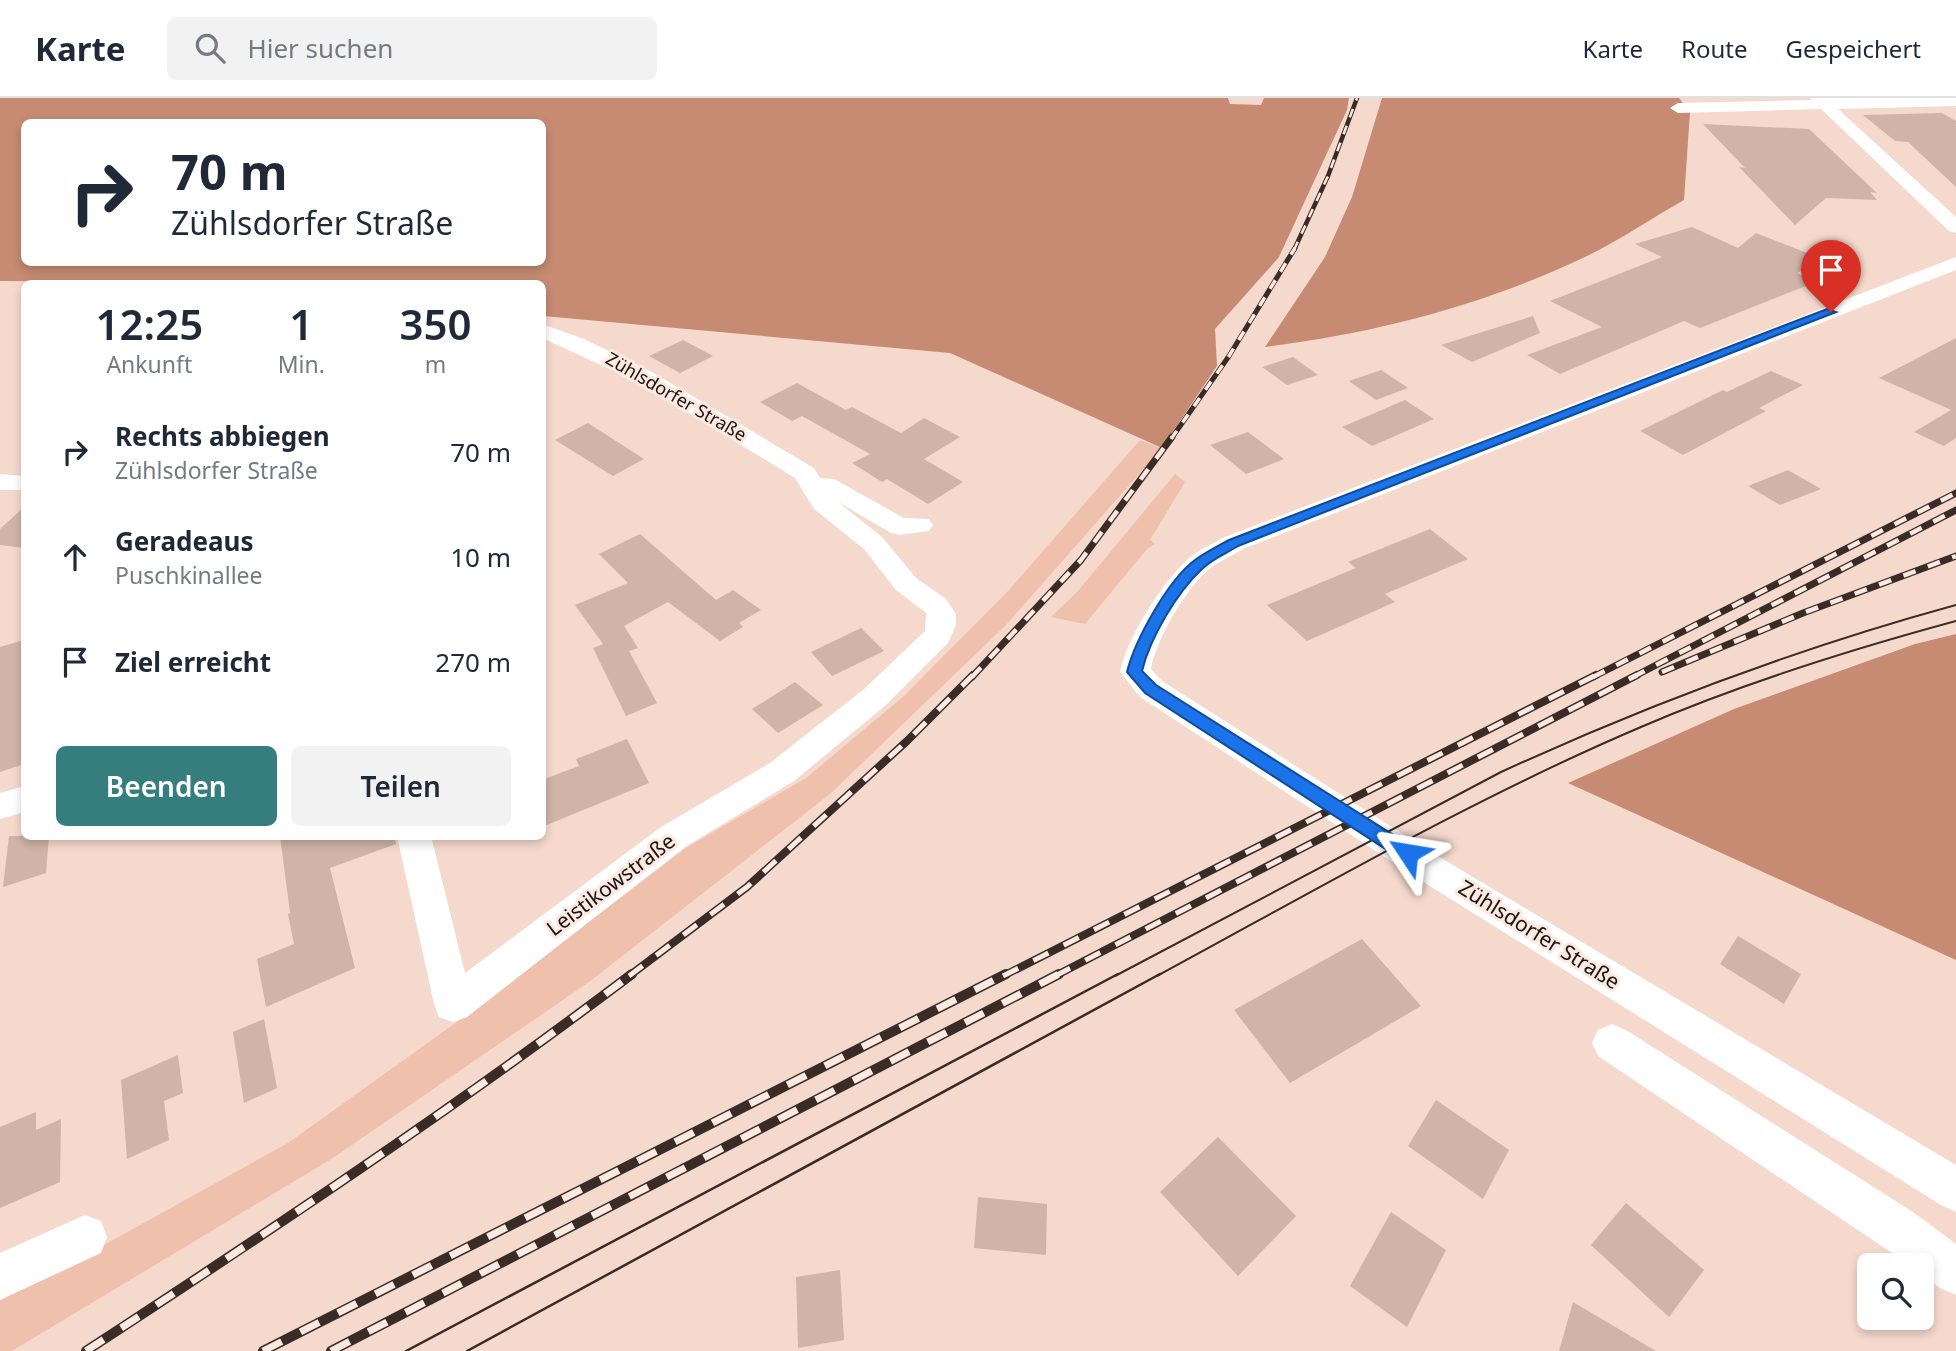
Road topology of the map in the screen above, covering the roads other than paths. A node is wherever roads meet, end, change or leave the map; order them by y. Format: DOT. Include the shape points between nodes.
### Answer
graph roads {
  1 [pos="1822,101"];
  2 [pos="1956,101"];
  3 [pos="1678,108"];
  4 [pos="1956,227"];
  5 [pos="1956,263"];
  6 [pos="546,331"];
  7 [pos="805,473"];
  8 [pos="0,482"];
  9 [pos="21,482"];
  10 [pos="920,526"];
  11 [pos="776,776"];
  12 [pos="21,800"];
  13 [pos="0,806"];
  14 [pos="415,840"];
  15 [pos="1612,1043"];
  16 [pos="1956,1191"];
  17 [pos="85,1237"];
  18 [pos="1956,1272"];
  19 [pos="0,1277"];
  1 -- 2 [label="street"];
  1 -- 3 [label="street"];
  1 -- 4 [label="street"];
  5 -- 16 [label="street, Zühlsdorfer Straße" via="1234,543 1198,564 1175,590 1138,656 1135,672 1151,689 1429,867"];
  6 -- 7 [label="street, Zühlsdorfer Straße" via="620,364"];
  7 -- 10 [label="street, Zühlsdorfer Straße" via="900,527"];
  7 -- 11 [label="street, Zühlsdorfer Straße" via="824,503 873,542 906,584 936,606 942,625 938,636 875,697"];
  8 -- 9 [label="street"];
  11 -- 14 [label="street, Leistikowstraße" via="673,837 453,1004"];
  12 -- 13 [label="street"];
  15 -- 18 [label="street"];
  17 -- 19 [label="street"];
}
